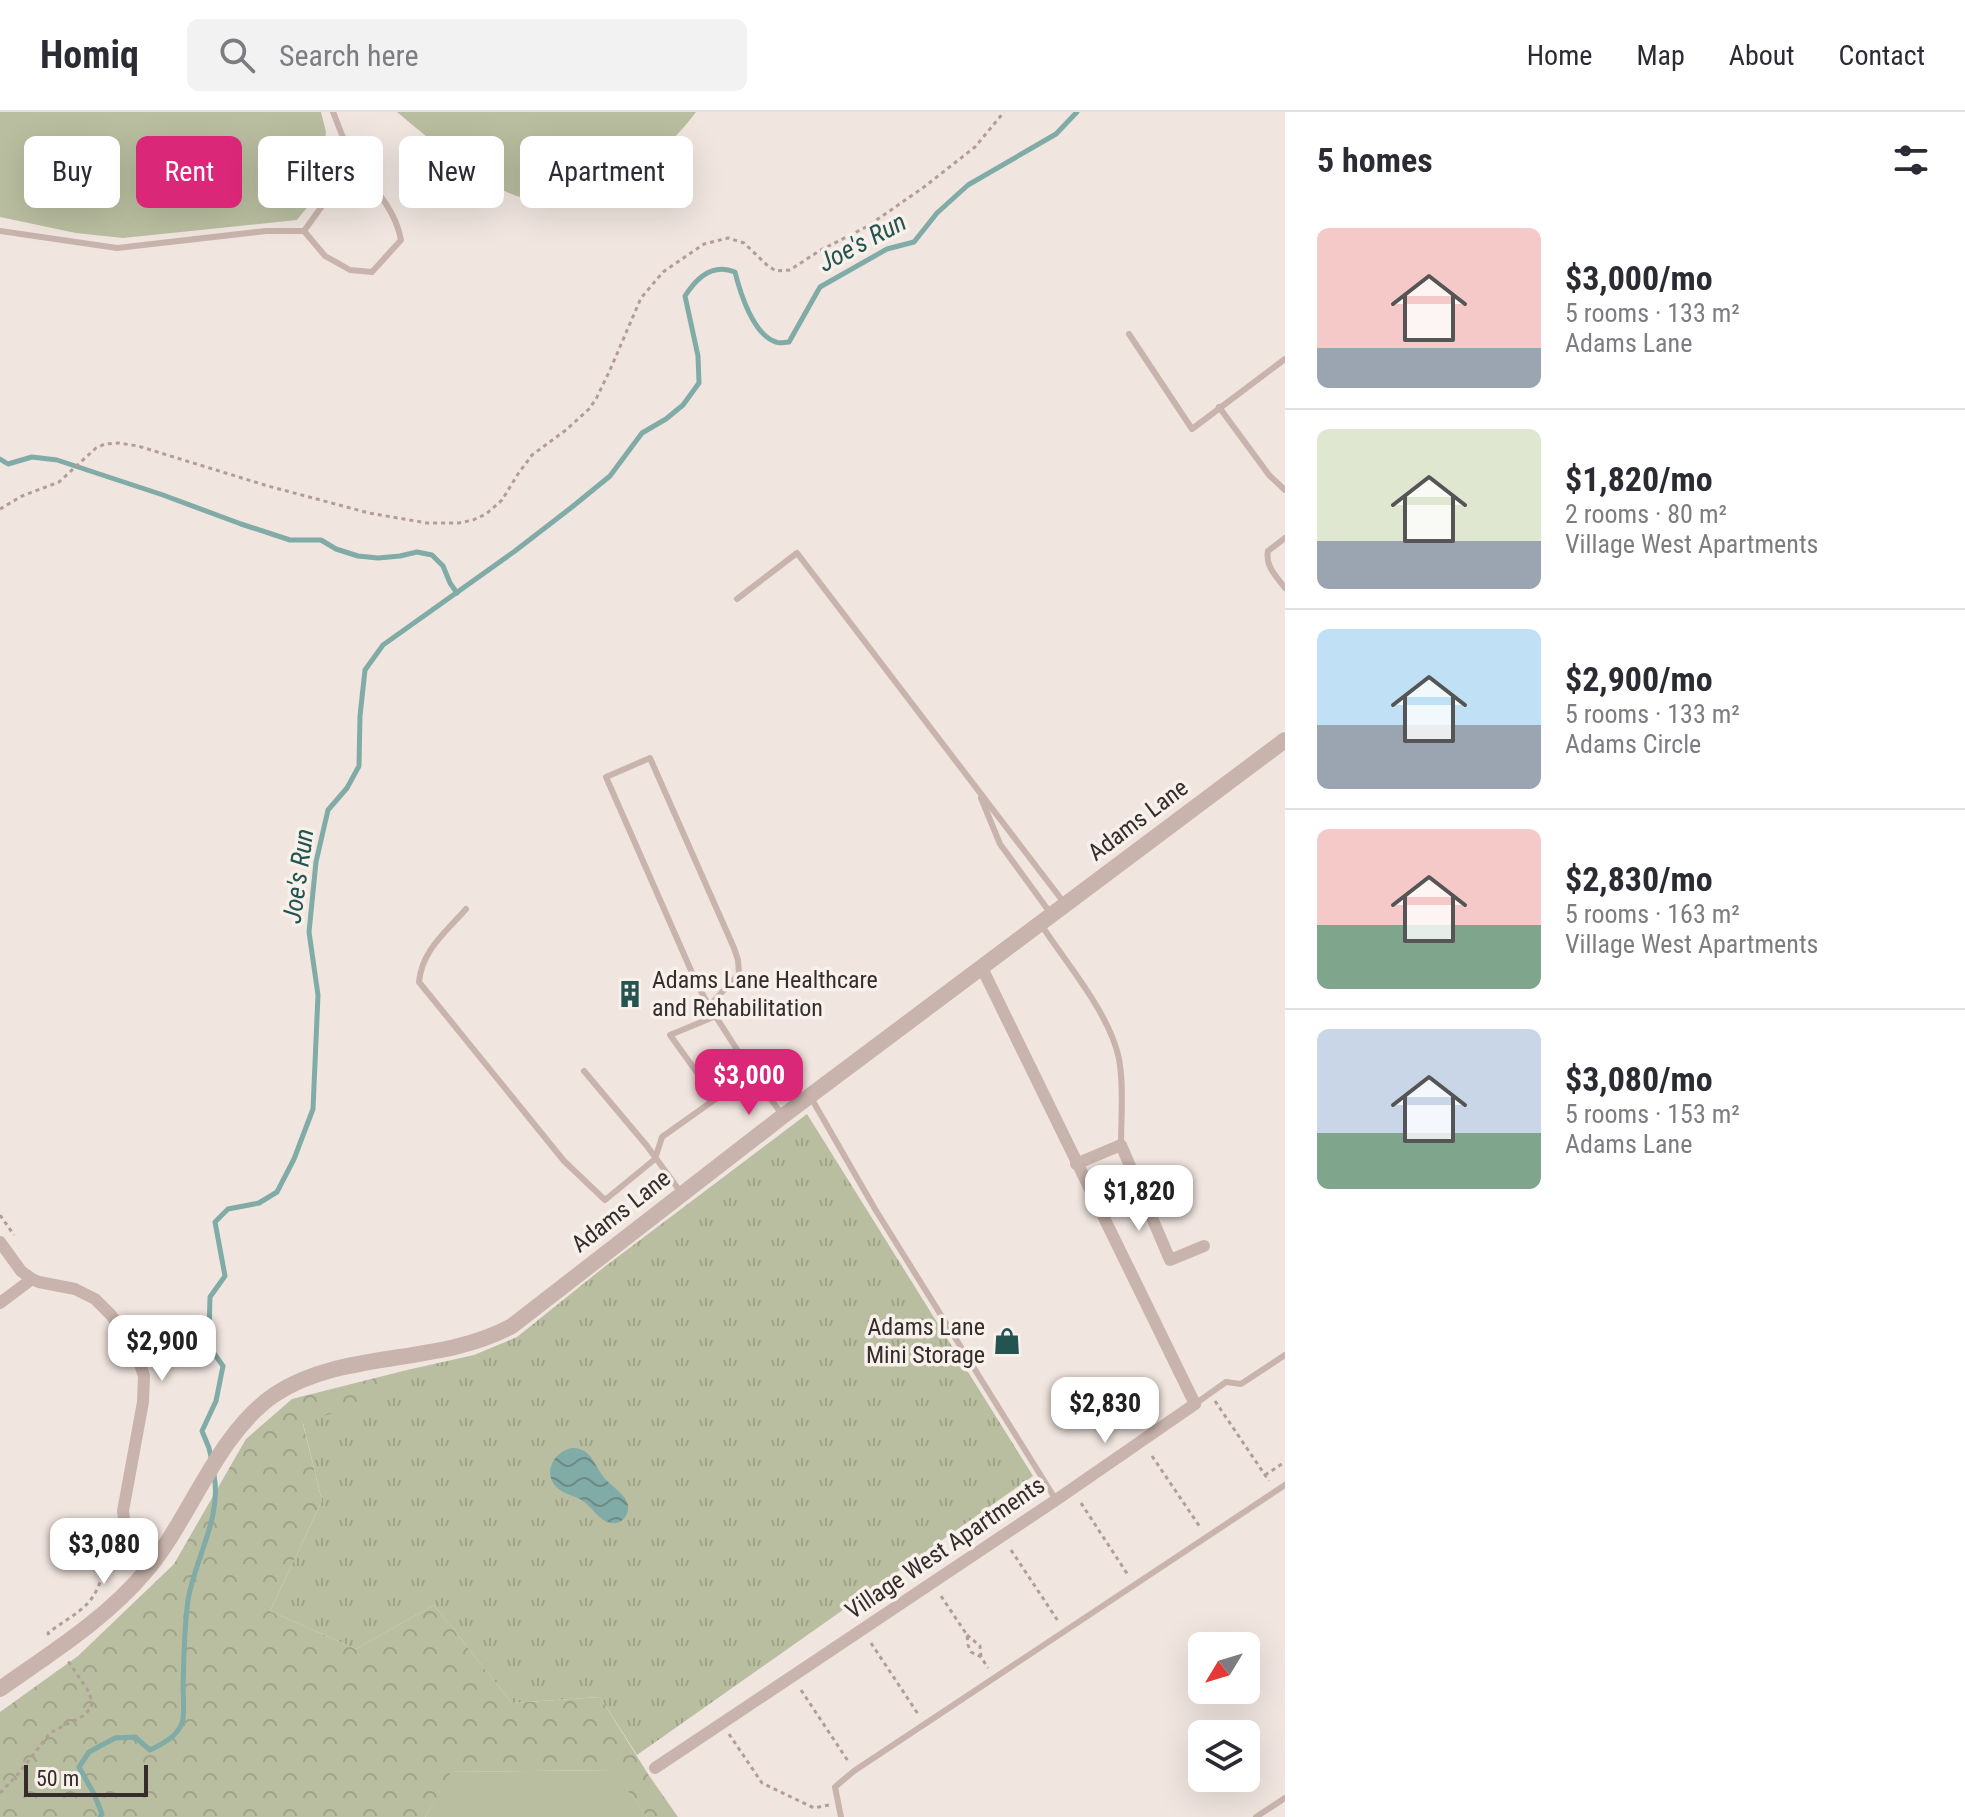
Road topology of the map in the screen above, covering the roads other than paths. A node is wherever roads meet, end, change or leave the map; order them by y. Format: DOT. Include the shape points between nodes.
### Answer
graph roads {
  1 [pos="333,112"];
  2 [pos="342,136"];
  3 [pos="383,199"];
  4 [pos="321,208"];
  5 [pos="0,231"];
  6 [pos="304,231"];
  7 [pos="1129,334"];
  8 [pos="1285,359"];
  9 [pos="1219,407"];
  10 [pos="1285,490"];
  11 [pos="1285,538"];
  12 [pos="1285,588"];
  13 [pos="737,599"];
  14 [pos="1285,740"];
  15 [pos="978,791"];
  16 [pos="466,909"];
  17 [pos="1052,914"];
  18 [pos="981,966"];
  19 [pos="709,1006"];
  20 [pos="716,1016"];
  21 [pos="584,1071"];
  22 [pos="752,1073"];
  23 [pos="810,1096"];
  24 [pos="716,1099"];
  25 [pos="783,1116"];
  26 [pos="1121,1145"];
  27 [pos="655,1159"];
  28 [pos="1076,1164"];
  29 [pos="682,1194"];
  30 [pos="0,1242"];
  31 [pos="1204,1246"];
  32 [pos="32,1279"];
  33 [pos="0,1303"];
  34 [pos="1285,1355"];
  35 [pos="1195,1404"];
  36 [pos="1285,1485"];
  37 [pos="1056,1500"];
  38 [pos="146,1571"];
  39 [pos="0,1689"];
  40 [pos="655,1768"];
  41 [pos="1285,1798"];
  42 [pos="841,1817"];
  43 [pos="1256,1817"];
  1 -- 2 [label="lane"];
  3 -- 6 [label="lane" via="401,240 372,272 350,270 325,256"];
  4 -- 6 [label="lane"];
  5 -- 6 [label="lane" via="117,248"];
  7 -- 9 [label="lane" via="1192,429"];
  8 -- 9 [label="lane"];
  9 -- 10 [label="lane"];
  11 -- 12 [label="lane" via="1267,557"];
  13 -- 15 [label="lane" via="797,553"];
  14 -- 17 [label="street, Adams Lane"];
  15 -- 17 [label="lane"];
  15 -- 17 [label="lane" via="1000,844"];
  16 -- 27 [label="lane" via="427,954 419,982 564,1161 605,1200"];
  17 -- 18 [label="street, Adams Lane"];
  17 -- 26 [label="lane" via="1119,1059"];
  18 -- 23 [label="street, Adams Lane"];
  18 -- 28 [label="street"];
  19 -- 19 [label="lane" via="739,974 738,960 650,758 606,777"];
  19 -- 20 [label="lane"];
  20 -- 22 [label="lane"];
  20 -- 24 [label="lane" via="670,1035"];
  21 -- 27 [label="lane"];
  22 -- 24 [label="lane"];
  22 -- 25 [label="lane"];
  23 -- 25 [label="street, Adams Lane"];
  23 -- 37 [label="lane"];
  24 -- 27 [label="lane" via="662,1137"];
  25 -- 29 [label="street, Adams Lane"];
  26 -- 28 [label="street"];
  26 -- 31 [label="street" via="1170,1260"];
  27 -- 29 [label="lane"];
  28 -- 35 [label="street"];
  29 -- 38 [label="street, Adams Lane" via="496,1335 338,1369 276,1394 238,1430"];
  30 -- 32 [label="street"];
  32 -- 33 [label="street"];
  32 -- 38 [label="street" via="95,1299 138,1358 143,1402 123,1511 124,1529"];
  34 -- 35 [label="lane" via="1241,1384 1226,1382"];
  35 -- 37 [label="street, Village West Apartments"];
  36 -- 42 [label="lane" via="854,1771 835,1787"];
  37 -- 40 [label="street, Village West Apartments"];
  38 -- 39 [label="street, Adams Lane" via="100,1616"];
  41 -- 43 [label="lane"];
}
